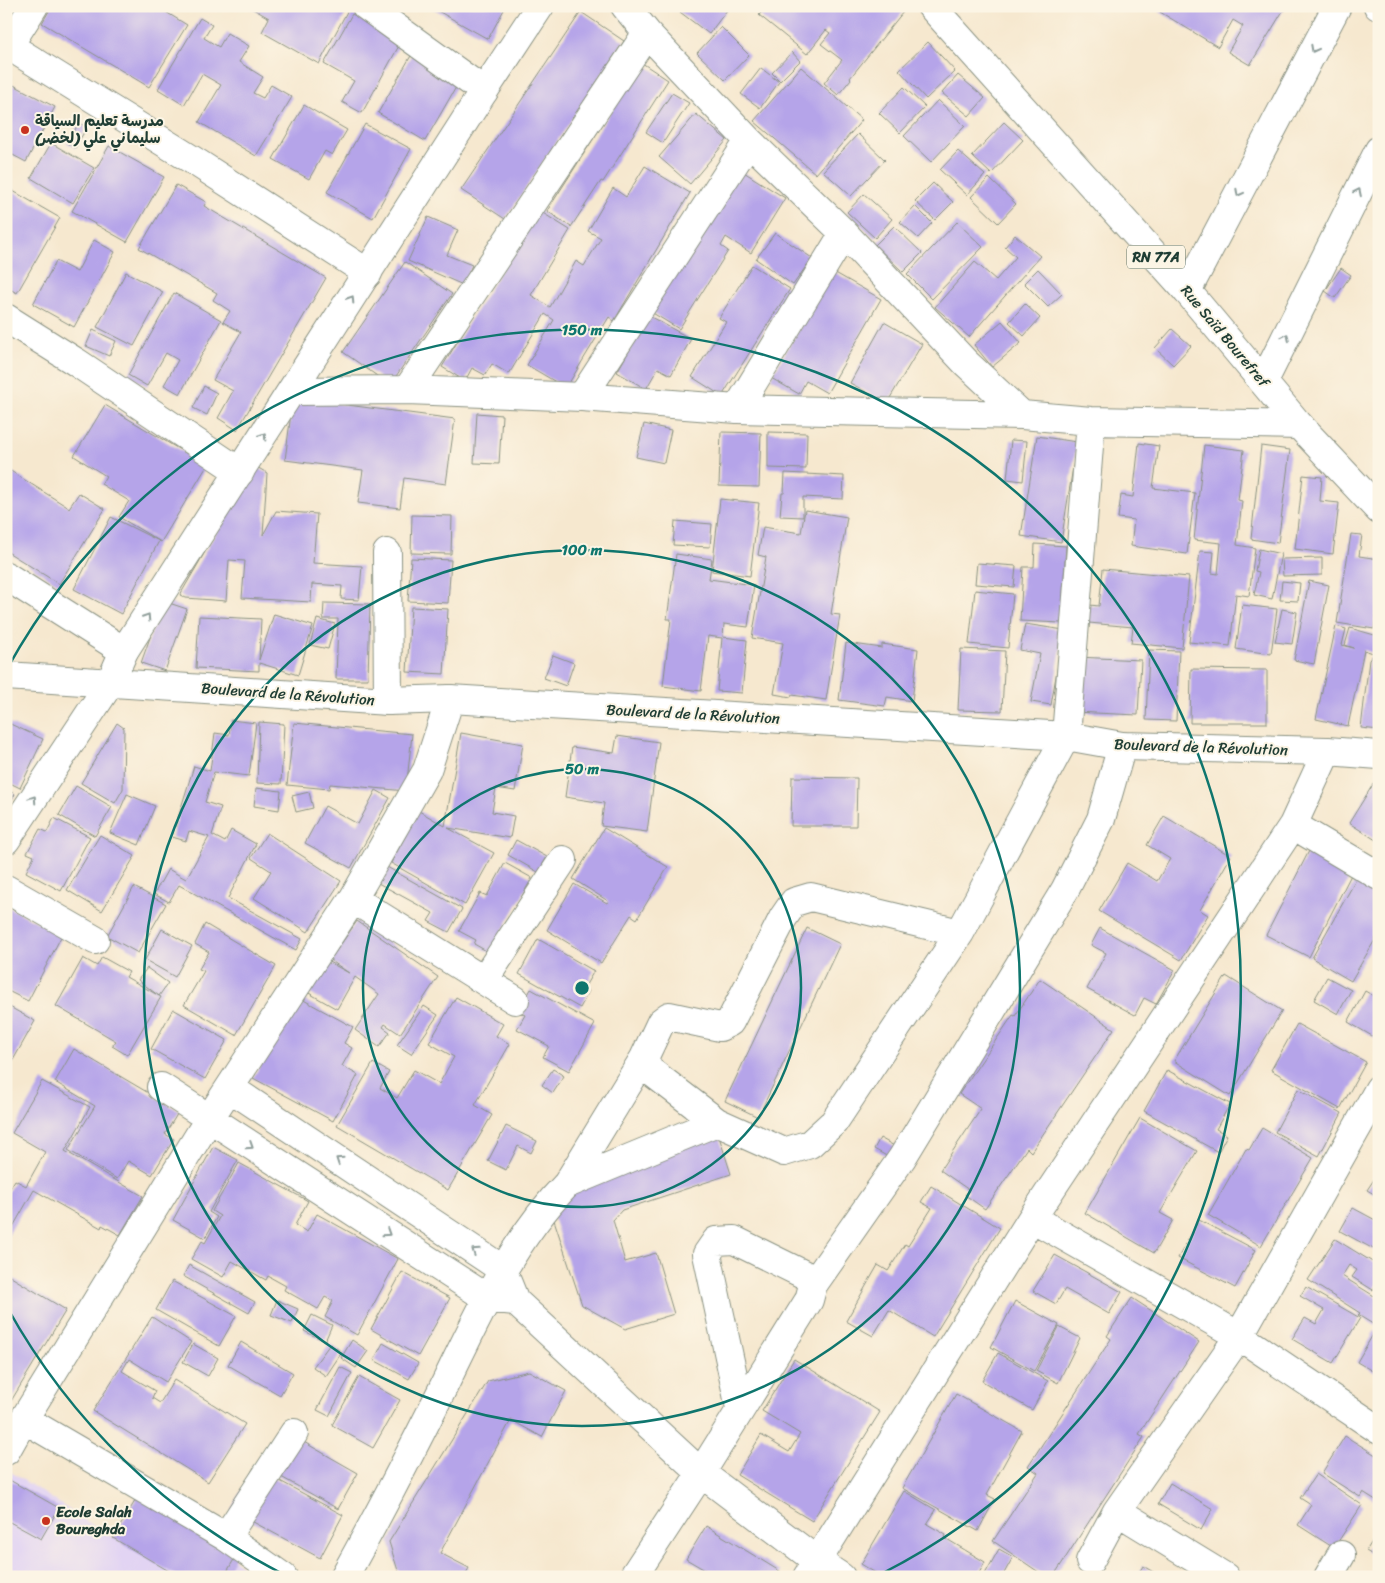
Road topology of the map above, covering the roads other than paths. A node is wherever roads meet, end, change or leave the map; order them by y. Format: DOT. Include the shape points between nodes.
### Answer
graph roads {
  1 [pos="34,6"];
  2 [pos="366,6"];
  3 [pos="540,6"];
  4 [pos="625,6"];
  5 [pos="931,6"];
  6 [pos="1337,6"];
  7 [pos="646,33"];
  8 [pos="8,48"];
  9 [pos="484,91"];
  10 [pos="749,141"];
  11 [pos="1379,150"];
  12 [pos="844,233"];
  13 [pos="368,273"];
  14 [pos="1187,291"];
  15 [pos="6,318"];
  16 [pos="1264,381"];
  17 [pos="407,390"];
  18 [pos="292,391"];
  19 [pos="582,397"];
  20 [pos="737,408"];
  21 [pos="1022,414"];
  22 [pos="1091,420"];
  23 [pos="1299,425"];
  24 [pos="240,472"];
  25 [pos="1379,510"];
  26 [pos="387,553"];
  27 [pos="6,576"];
  28 [pos="124,651"];
  29 [pos="6,676"];
  30 [pos="110,683"];
  31 [pos="450,699"];
  32 [pos="388,701"];
  33 [pos="1066,736"];
  34 [pos="1122,746"];
  35 [pos="1327,751"];
  36 [pos="1379,755"];
  37 [pos="1293,825"];
  38 [pos="6,840"];
  39 [pos="563,860"];
  40 [pos="1379,876"];
  41 [pos="6,888"];
  42 [pos="352,899"];
  43 [pos="960,933"];
  44 [pos="95,940"];
  45 [pos="484,980"];
  46 [pos="515,1000"];
  47 [pos="644,1058"];
  48 [pos="161,1087"];
  49 [pos="230,1088"];
  50 [pos="1379,1089"];
  51 [pos="209,1119"];
  52 [pos="717,1122"];
  53 [pos="567,1184"];
  54 [pos="1032,1218"];
  55 [pos="502,1269"];
  56 [pos="813,1285"];
  57 [pos="487,1298"];
  58 [pos="515,1301"];
  59 [pos="1239,1336"];
  60 [pos="740,1408"];
  61 [pos="24,1419"];
  62 [pos="1379,1430"];
  63 [pos="294,1433"];
  64 [pos="8,1445"];
  65 [pos="701,1473"];
  66 [pos="1117,1512"];
  67 [pos="226,1537"];
  68 [pos="1090,1561"];
  69 [pos="812,1569"];
  70 [pos="283,1577"];
  71 [pos="344,1577"];
  72 [pos="633,1577"];
  73 [pos="841,1577"];
  74 [pos="1225,1577"];
  1 -- 8 [label="street"];
  2 -- 9 [label="street"];
  3 -- 9 [label="street"];
  4 -- 7 [label="street"];
  5 -- 14 [label="street, Rue Saïd Bourefref / RN 77A"];
  6 -- 14 [label="street, one-way"];
  7 -- 10 [label="street"];
  7 -- 17 [label="street"];
  8 -- 13 [label="street" via="191,159"];
  9 -- 13 [label="street"];
  10 -- 12 [label="street"];
  10 -- 19 [label="street"];
  16 -- 11 [label="street, one-way"];
  12 -- 20 [label="street"];
  12 -- 21 [label="street" via="966,363"];
  18 -- 13 [label="street, one-way"];
  14 -- 16 [label="street, Rue Saïd Bourefref / RN 77A"];
  15 -- 24 [label="street"];
  16 -- 23 [label="street, Rue Saïd Bourefref / RN 77A"];
  17 -- 18 [label="street"];
  17 -- 19 [label="street"];
  24 -- 18 [label="street, one-way"];
  19 -- 20 [label="street"];
  20 -- 21 [label="street"];
  21 -- 22 [label="street"];
  22 -- 23 [label="street"];
  22 -- 33 [label="street"];
  23 -- 25 [label="street, Rue Saïd Bourefref / RN 77A"];
  28 -- 24 [label="street, one-way"];
  26 -- 32 [label="street"];
  27 -- 28 [label="street"];
  28 -- 30 [label="street"];
  29 -- 30 [label="street, Boulevard de la Révolution"];
  30 -- 32 [label="street, Boulevard de la Révolution"];
  38 -- 30 [label="street, one-way"];
  31 -- 32 [label="street, Boulevard de la Révolution"];
  31 -- 33 [label="street, Boulevard de la Révolution"];
  31 -- 42 [label="street" via="428,770"];
  33 -- 34 [label="street, Boulevard de la Révolution"];
  33 -- 43 [label="street"];
  34 -- 35 [label="street, Boulevard de la Révolution"];
  34 -- 56 [label="street" via="1101,820 1065,890 902,1158"];
  35 -- 36 [label="street, Boulevard de la Révolution"];
  35 -- 37 [label="street"];
  37 -- 40 [label="street"];
  37 -- 54 [label="street"];
  39 -- 45 [label="street"];
  41 -- 44 [label="street"];
  42 -- 45 [label="street"];
  42 -- 49 [label="street"];
  43 -- 47 [label="street" via="811,897 794,902 730,1022 720,1027 669,1016 661,1022"];
  43 -- 52 [label="street" via="834,1122 810,1144 784,1152"];
  45 -- 46 [label="street"];
  47 -- 52 [label="street" via="649,1070"];
  47 -- 53 [label="street"];
  48 -- 51 [label="street"];
  49 -- 51 [label="street"];
  55 -- 49 [label="street, one-way"];
  50 -- 59 [label="street"];
  51 -- 57 [label="street, one-way"];
  51 -- 61 [label="street"];
  52 -- 53 [label="street"];
  53 -- 55 [label="street" via="535,1220"];
  54 -- 59 [label="street"];
  54 -- 69 [label="street"];
  55 -- 57 [label="street"];
  55 -- 58 [label="street"];
  56 -- 60 [label="street" via="808,1300"];
  56 -- 60 [label="street" via="808,1276 734,1240 716,1241 707,1254"];
  57 -- 58 [label="street"];
  57 -- 71 [label="street" via="402,1470"];
  58 -- 65 [label="street"];
  59 -- 62 [label="street"];
  59 -- 66 [label="street"];
  60 -- 65 [label="street"];
  61 -- 64 [label="street"];
  61 -- 67 [label="street"];
  63 -- 67 [label="street"];
  65 -- 69 [label="street"];
  65 -- 72 [label="street"];
  66 -- 68 [label="street"];
  66 -- 74 [label="street"];
  67 -- 70 [label="street"];
  69 -- 73 [label="street"];
}
